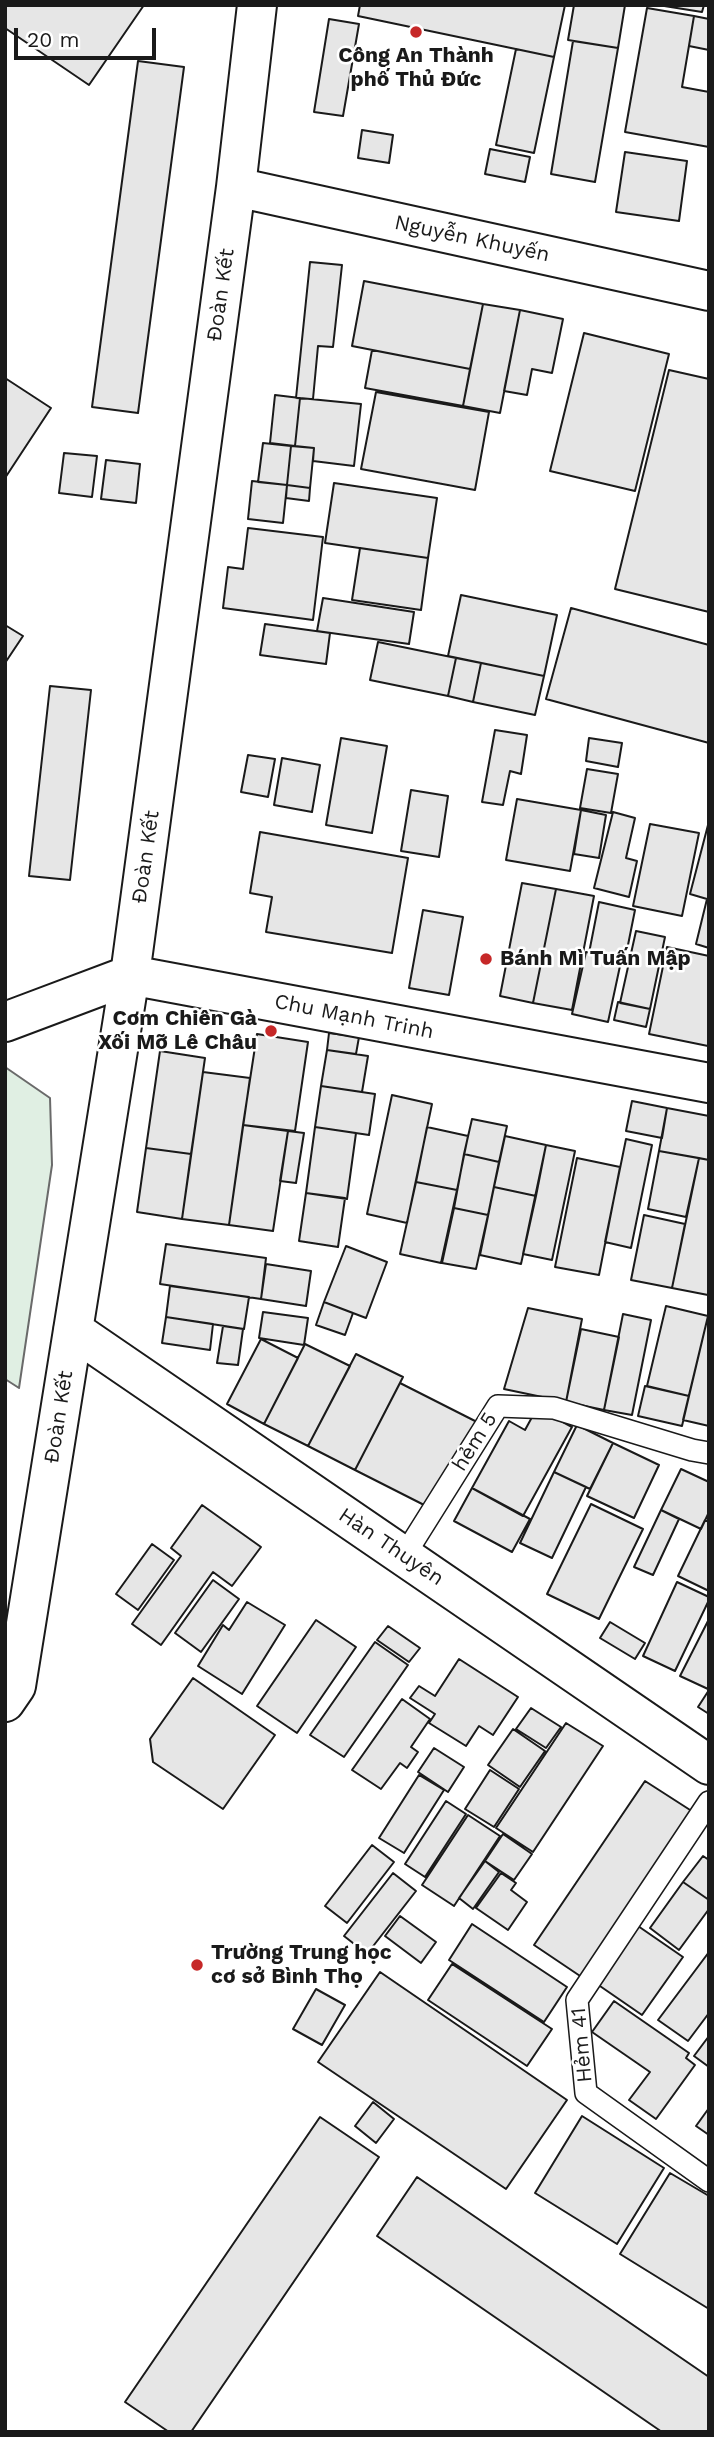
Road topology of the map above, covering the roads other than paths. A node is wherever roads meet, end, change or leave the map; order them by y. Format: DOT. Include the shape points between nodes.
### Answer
graph roads {
  1 [pos="257,5"];
  2 [pos="236,187"];
  3 [pos="709,291"];
  4 [pos="130,975"];
  5 [pos="5,1022"];
  6 [pos="709,1083"];
  7 [pos="73,1330"];
  8 [pos="709,1453"];
  9 [pos="404,1556"];
  10 [pos="5,1702"];
  11 [pos="709,1765"];
  12 [pos="709,1802"];
  13 [pos="709,2181"];
  1 -- 2 [label="street, Đoàn Kết"];
  2 -- 3 [label="street, Nguyễn Khuyến"];
  2 -- 4 [label="street, Đoàn Kết"];
  4 -- 5 [label="street"];
  4 -- 6 [label="street, Chu Mạnh Trinh"];
  4 -- 7 [label="street, Đoàn Kết"];
  7 -- 9 [label="street, Hàn Thuyên"];
  7 -- 10 [label="street, Đoàn Kết" via="16,1686"];
  8 -- 9 [label="lane, hẻm 5" via="554,1408 498,1406"];
  9 -- 11 [label="street, Hàn Thuyên"];
  12 -- 13 [label="lane, Hẻm 41" via="577,2000 586,2092"];
}
